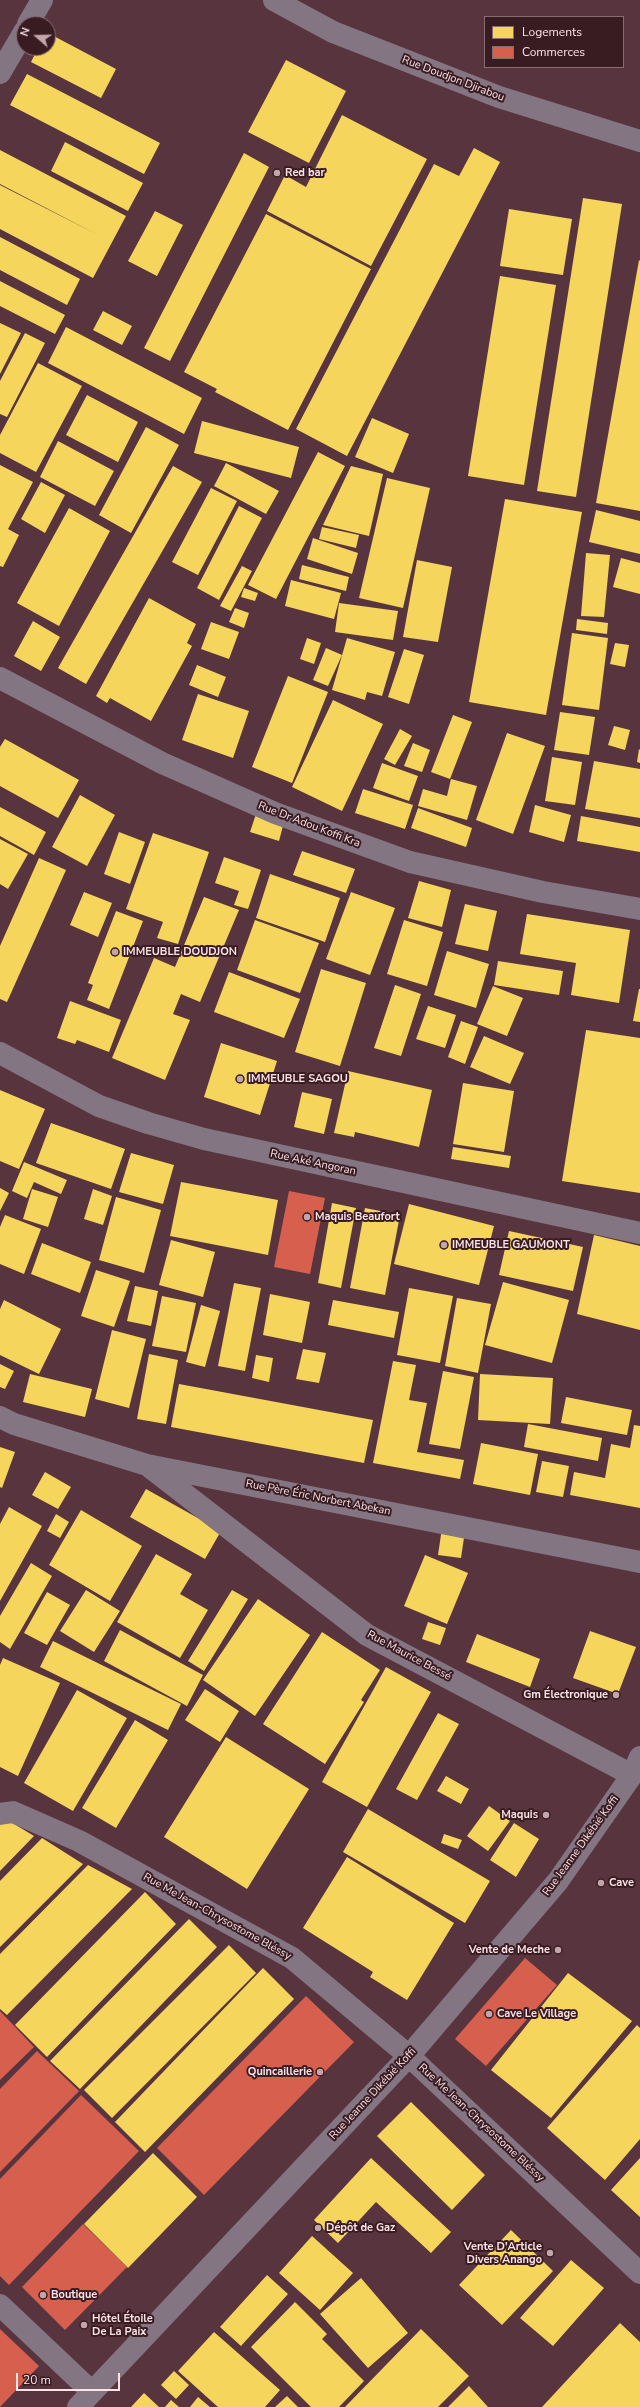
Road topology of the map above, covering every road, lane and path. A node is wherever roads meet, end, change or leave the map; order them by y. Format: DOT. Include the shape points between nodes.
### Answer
graph roads {
  1 [pos="42,0"];
  2 [pos="274,0"];
  3 [pos="33,16"];
  4 [pos="16,46"];
  5 [pos="0,73"];
  6 [pos="640,141"];
  7 [pos="0,678"];
  8 [pos="640,908"];
  9 [pos="0,1053"];
  10 [pos="640,1233"];
  11 [pos="0,1417"];
  12 [pos="147,1465"];
  13 [pos="640,1562"];
  14 [pos="636,1766"];
  15 [pos="0,1814"];
  16 [pos="409,2056"];
  17 [pos="640,2273"];
  18 [pos="0,2305"];
  19 [pos="85,2399"];
  1 -- 3 [label="street"];
  2 -- 6 [label="street, Rue Doudjon Djirabou" via="333,32 499,97"];
  4 -- 5 [label="street"];
  7 -- 8 [label="street, Rue Dr Adou Koffi Kra" via="162,763 275,814 410,862 543,892"];
  9 -- 10 [label="street, Rue Aké Angoran" via="99,1106 162,1127 212,1141"];
  11 -- 12 [label="street, Rue Père Éric Norbert Abekan" via="14,1424"];
  12 -- 13 [label="street, Rue Père Éric Norbert Abekan"];
  12 -- 14 [label="street, Rue Maurice Bessé" via="367,1635"];
  14 -- 16 [label="street, Rue Jeanne Dikébié Koffi" via="558,1881"];
  15 -- 16 [label="street, Rue Me Jean-Chrysostome Bléssy" via="13,1812 79,1841 292,1958"];
  16 -- 17 [label="street, Rue Me Jean-Chrysostome Bléssy"];
  16 -- 19 [label="street, Rue Jeanne Dikébié Koffi"];
  18 -- 19 [label="street"];
}
